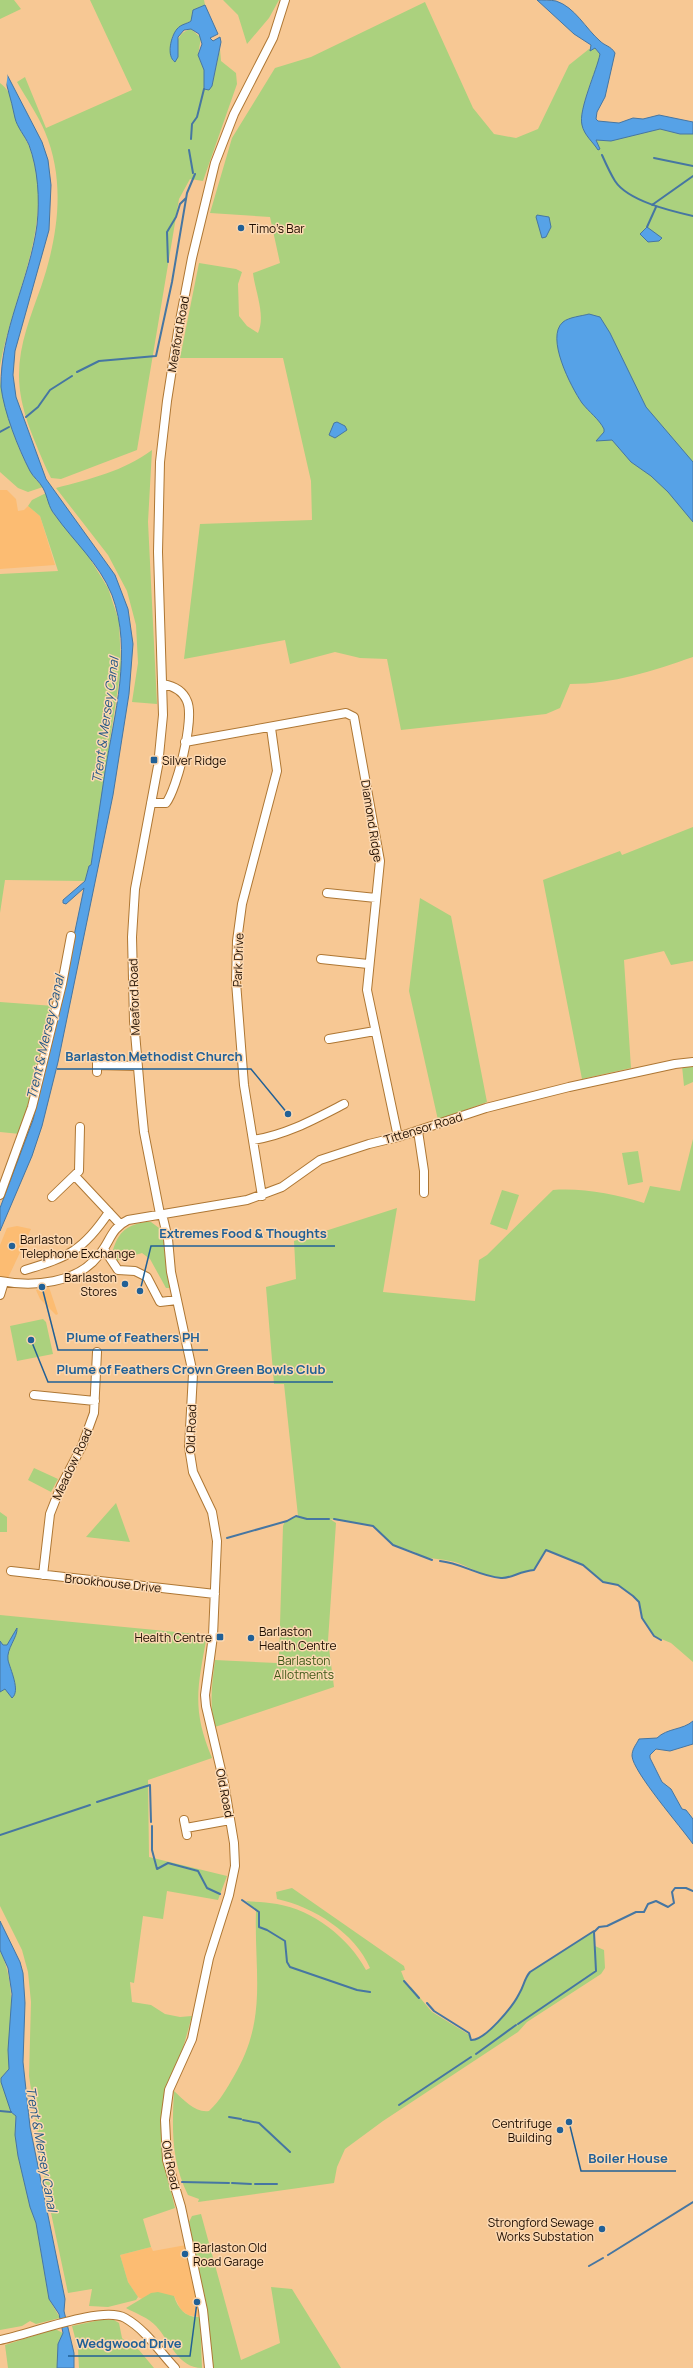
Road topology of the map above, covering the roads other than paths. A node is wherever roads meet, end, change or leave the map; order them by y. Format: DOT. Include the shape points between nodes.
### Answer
graph roads {
  1 [pos="285,0"];
  2 [pos="163,684"];
  3 [pos="271,728"];
  4 [pos="185,742"];
  5 [pos="151,803"];
  6 [pos="327,892"];
  7 [pos="376,898"];
  8 [pos="71,936"];
  9 [pos="320,959"];
  10 [pos="368,964"];
  11 [pos="375,1031"];
  12 [pos="329,1039"];
  13 [pos="693,1062"];
  14 [pos="97,1065"];
  15 [pos="137,1066"];
  16 [pos="344,1104"];
  17 [pos="80,1127"];
  18 [pos="418,1131"];
  19 [pos="398,1137"];
  20 [pos="253,1140"];
  21 [pos="75,1176"];
  22 [pos="424,1193"];
  23 [pos="0,1195"];
  24 [pos="262,1196"];
  25 [pos="52,1197"];
  26 [pos="109,1212"];
  27 [pos="161,1214"];
  28 [pos="120,1224"];
  29 [pos="104,1249"];
  30 [pos="25,1270"];
  31 [pos="2,1282"];
  32 [pos="0,1295"];
  33 [pos="177,1300"];
  34 [pos="97,1352"];
  35 [pos="34,1394"];
  36 [pos="95,1401"];
  37 [pos="11,1571"];
  38 [pos="42,1575"];
  39 [pos="215,1594"];
  40 [pos="184,1820"];
  41 [pos="230,1820"];
  42 [pos="0,2340"];
  43 [pos="175,2368"];
  44 [pos="209,2368"];
  1 -- 2 [label="street, Meaford Road" via="273,38 234,114 215,164 192,258 178,331 160,462 158,516"];
  2 -- 4 [label="street" via="174,687 188,702"];
  2 -- 5 [label="street, Meaford Road" via="161,738"];
  3 -- 4 [label="street"];
  3 -- 7 [label="street, Diamond Ridge" via="346,712 356,721 380,852"];
  3 -- 20 [label="street, Park Drive" via="277,771 242,904 237,941 236,982 243,1069"];
  4 -- 5 [label="street" via="176,782 169,799 160,804"];
  5 -- 15 [label="street, Meaford Road" via="142,843 134,905 132,987"];
  6 -- 7 [label="street"];
  7 -- 10 [label="street, Diamond Ridge" via="376,931"];
  8 -- 23 [label="street" via="32,1107"];
  9 -- 10 [label="street"];
  10 -- 11 [label="street, Diamond Ridge" via="367,990"];
  11 -- 12 [label="street"];
  11 -- 19 [label="street, Diamond Ridge"];
  13 -- 18 [label="street, Tittensor Road" via="561,1089 486,1108"];
  14 -- 15 [label="street"];
  15 -- 27 [label="street, Meaford Road" via="144,1132"];
  16 -- 20 [label="street" via="303,1125 270,1137"];
  17 -- 21 [label="street" via="81,1165"];
  18 -- 19 [label="street, Tittensor Road"];
  18 -- 22 [label="street" via="424,1171"];
  19 -- 24 [label="street, Tittensor Road" via="320,1160 282,1187"];
  20 -- 24 [label="street, Park Drive"];
  21 -- 25 [label="street"];
  21 -- 26 [label="street"];
  24 -- 27 [label="street, Tittensor Road" via="228,1205"];
  26 -- 28 [label="street"];
  26 -- 30 [label="street" via="85,1243 57,1260"];
  27 -- 28 [label="street, Tittensor Road" via="134,1218"];
  27 -- 33 [label="street, Old Road"];
  28 -- 29 [label="street"];
  29 -- 31 [label="street" via="87,1267 61,1279 34,1284"];
  29 -- 33 [label="street" via="118,1270 135,1271 147,1277 160,1302"];
  31 -- 32 [label="street"];
  33 -- 39 [label="street, Old Road" via="193,1374 190,1459 200,1490 212,1512 217,1541"];
  34 -- 36 [label="street, Meadow Road"];
  35 -- 36 [label="street"];
  36 -- 38 [label="street, Meadow Road" via="87,1434 50,1514"];
  37 -- 38 [label="street, Brookhouse Drive"];
  38 -- 39 [label="street, Brookhouse Drive"];
  39 -- 41 [label="street, Old Road" via="214,1636 205,1695"];
  40 -- 41 [label="street" via="186,1832"];
  41 -- 44 [label="street, Old Road" via="234,1858 233,1880 209,1958 192,2039 170,2090 165,2120 167,2160 181,2207 203,2310"];
  42 -- 43 [label="street" via="75,2319 102,2315 124,2317 144,2332"];
}
